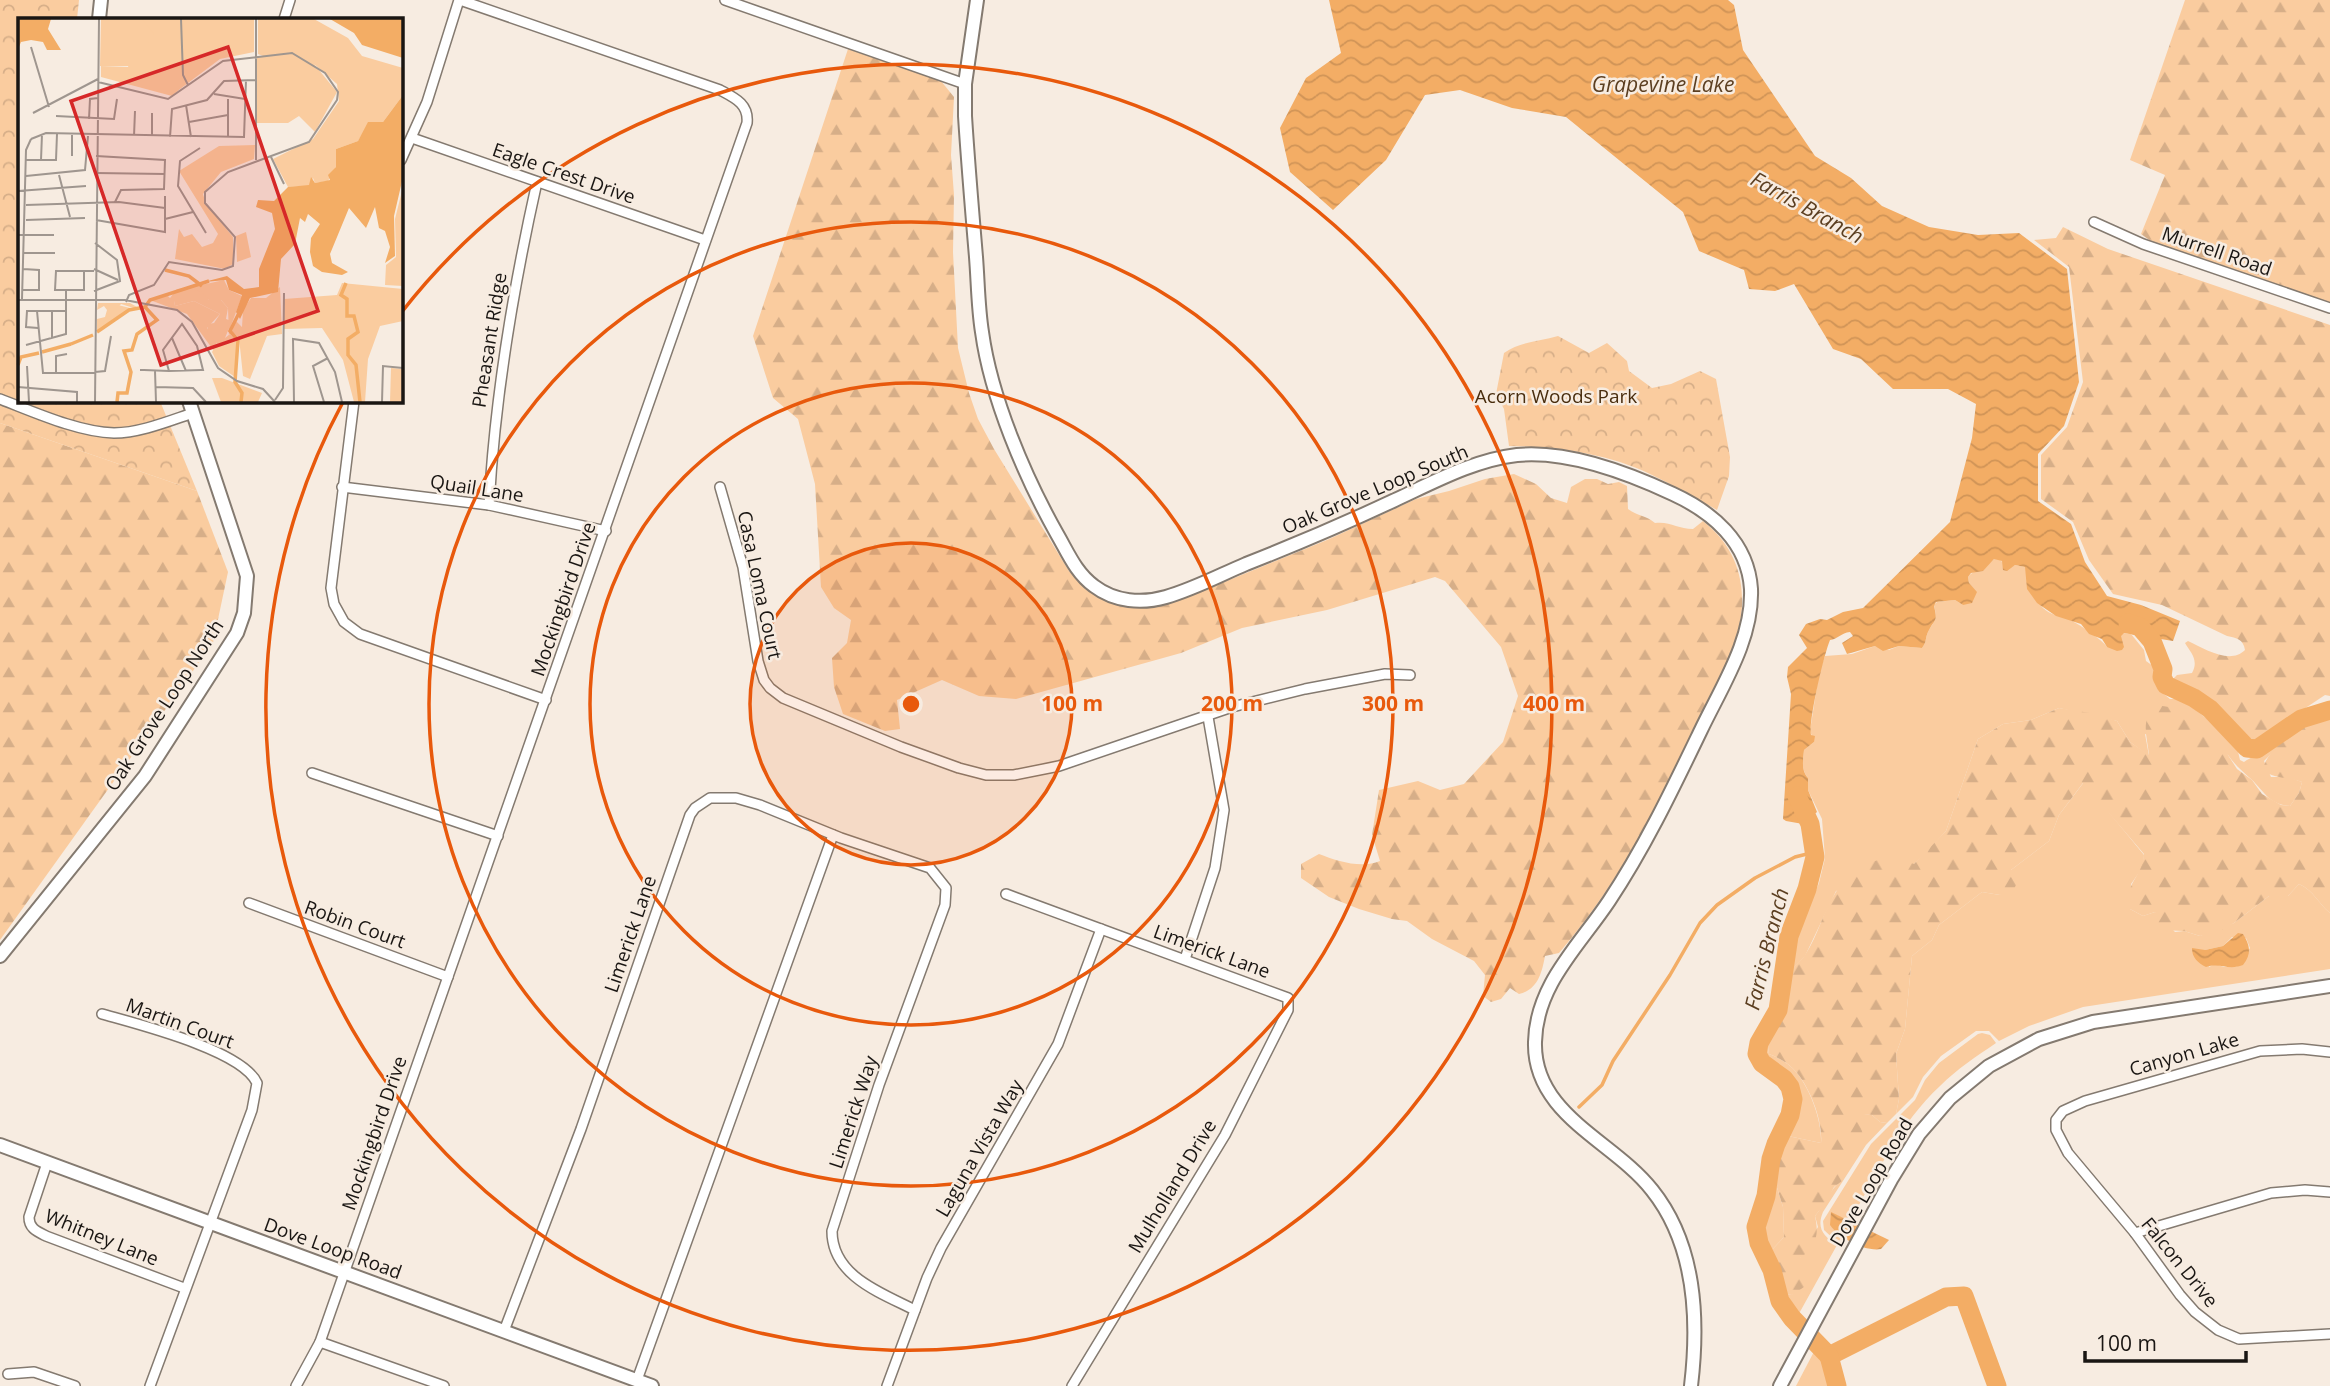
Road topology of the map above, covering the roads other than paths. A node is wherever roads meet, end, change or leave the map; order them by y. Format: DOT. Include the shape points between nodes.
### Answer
graph roads {
  1 [pos="101,0"];
  2 [pos="290,0"];
  3 [pos="460,0"];
  4 [pos="725,0"];
  5 [pos="977,0"];
  6 [pos="99,18"];
  7 [pos="284,18"];
  8 [pos="965,84"];
  9 [pos="412,138"];
  10 [pos="402,158"];
  11 [pos="537,182"];
  12 [pos="2094,222"];
  13 [pos="705,240"];
  14 [pos="2330,309"];
  15 [pos="0,399"];
  16 [pos="354,402"];
  17 [pos="191,407"];
  18 [pos="342,487"];
  19 [pos="720,488"];
  20 [pos="489,505"];
  21 [pos="606,531"];
  22 [pos="1410,675"];
  23 [pos="546,700"];
  24 [pos="1208,716"];
  25 [pos="312,773"];
  26 [pos="833,835"];
  27 [pos="498,836"];
  28 [pos="946,888"];
  29 [pos="1006,894"];
  30 [pos="249,903"];
  31 [pos="1101,929"];
  32 [pos="0,956"];
  33 [pos="1185,959"];
  34 [pos="448,977"];
  35 [pos="2330,986"];
  36 [pos="1288,998"];
  37 [pos="102,1014"];
  38 [pos="2330,1052"];
  39 [pos="2056,1119"];
  40 [pos="0,1145"];
  41 [pos="47,1163"];
  42 [pos="2330,1192"];
  43 [pos="210,1223"];
  44 [pos="2135,1233"];
  45 [pos="344,1272"];
  46 [pos="184,1288"];
  47 [pos="915,1310"];
  48 [pos="504,1331"];
  49 [pos="2330,1334"];
  50 [pos="320,1342"];
  51 [pos="8,1374"];
  52 [pos="637,1380"];
  53 [pos="75,1386"];
  54 [pos="150,1386"];
  55 [pos="296,1386"];
  56 [pos="444,1386"];
  57 [pos="652,1386"];
  58 [pos="887,1386"];
  59 [pos="1072,1386"];
  60 [pos="1690,1386"];
  61 [pos="1780,1386"];
  1 -- 6 [label="street"];
  2 -- 7 [label="street"];
  3 -- 9 [label="street"];
  3 -- 13 [label="street, Mockingbird Drive" via="720,90 745,106 747,123"];
  4 -- 8 [label="street"];
  5 -- 8 [label="street, Oak Grove Loop South"];
  8 -- 60 [label="street, Oak Grove Loop South" via="982,334 988,362 1033,488 1078,572 1099,590 1135,601 1166,597 1336,528 1456,472 1518,455 1585,463 1642,480 1715,519 1740,551 1751,589 1739,651 1634,862 1559,968 1544,998 1535,1041 1538,1066 1550,1093 1578,1125 1641,1177 1673,1225 1688,1268 1695,1315"];
  9 -- 10 [label="street"];
  9 -- 11 [label="street, Eagle Crest Drive"];
  11 -- 13 [label="street, Eagle Crest Drive"];
  11 -- 20 [label="street, Pheasant Ridge" via="502,367"];
  12 -- 14 [label="street, Murrell Road" via="2143,244"];
  13 -- 21 [label="street, Mockingbird Drive"];
  15 -- 17 [label="street" via="60,421 114,433 157,424"];
  16 -- 18 [label="street"];
  17 -- 32 [label="street, Oak Grove Loop North" via="247,576 237,633 145,776"];
  18 -- 20 [label="street, Quail Lane"];
  18 -- 23 [label="street" via="331,588 344,622 360,634"];
  19 -- 24 [label="street, Casa Loma Court" via="743,567 758,661 764,680 783,698 901,747 986,775 1059,766"];
  20 -- 21 [label="street, Quail Lane"];
  21 -- 23 [label="street, Mockingbird Drive"];
  22 -- 24 [label="street, Casa Loma Court" via="1385,674 1305,689"];
  23 -- 27 [label="street, Mockingbird Drive"];
  24 -- 33 [label="street" via="1224,810 1215,868"];
  25 -- 27 [label="street"];
  26 -- 28 [label="street, Limerick Lane" via="930,868"];
  26 -- 48 [label="street, Limerick Lane" via="736,799 710,798 690,815 581,1129"];
  26 -- 52 [label="street"];
  27 -- 34 [label="street, Mockingbird Drive"];
  28 -- 47 [label="street, Limerick Way" via="945,905 832,1231 835,1251 853,1276"];
  29 -- 31 [label="street, Limerick Lane"];
  30 -- 34 [label="street, Robin Court"];
  31 -- 33 [label="street, Limerick Lane"];
  31 -- 47 [label="street, Laguna Vista Way" via="1058,1044 941,1248"];
  33 -- 36 [label="street, Limerick Lane"];
  34 -- 45 [label="street, Mockingbird Drive"];
  35 -- 61 [label="street, Dove Loop Road" via="2093,1021 2021,1048 1979,1074 1935,1114 1905,1156"];
  36 -- 59 [label="street, Mulholland Drive" via="1288,1010 1225,1135"];
  37 -- 43 [label="street, Martin Court" via="222,1055 254,1075 252,1110"];
  38 -- 39 [label="street, Canyon Lake" via="2260,1051 2085,1101"];
  39 -- 44 [label="street, Falcon Drive" via="2056,1130 2068,1153"];
  40 -- 41 [label="street, Dove Loop Road"];
  41 -- 43 [label="street, Dove Loop Road"];
  41 -- 46 [label="street, Whitney Lane" via="29,1217 32,1228"];
  42 -- 44 [label="street" via="2271,1194"];
  43 -- 45 [label="street, Dove Loop Road"];
  43 -- 46 [label="street"];
  44 -- 49 [label="street, Falcon Drive" via="2195,1312 2228,1336 2257,1339"];
  45 -- 48 [label="street, Dove Loop Road"];
  45 -- 50 [label="street, Mockingbird Drive"];
  46 -- 54 [label="street"];
  47 -- 58 [label="street, Laguna Vista Way"];
  48 -- 52 [label="street, Dove Loop Road"];
  50 -- 55 [label="street, Mockingbird Drive"];
  50 -- 56 [label="street"];
  51 -- 53 [label="street" via="34,1373"];
  52 -- 57 [label="street, Dove Loop Road"];
}
